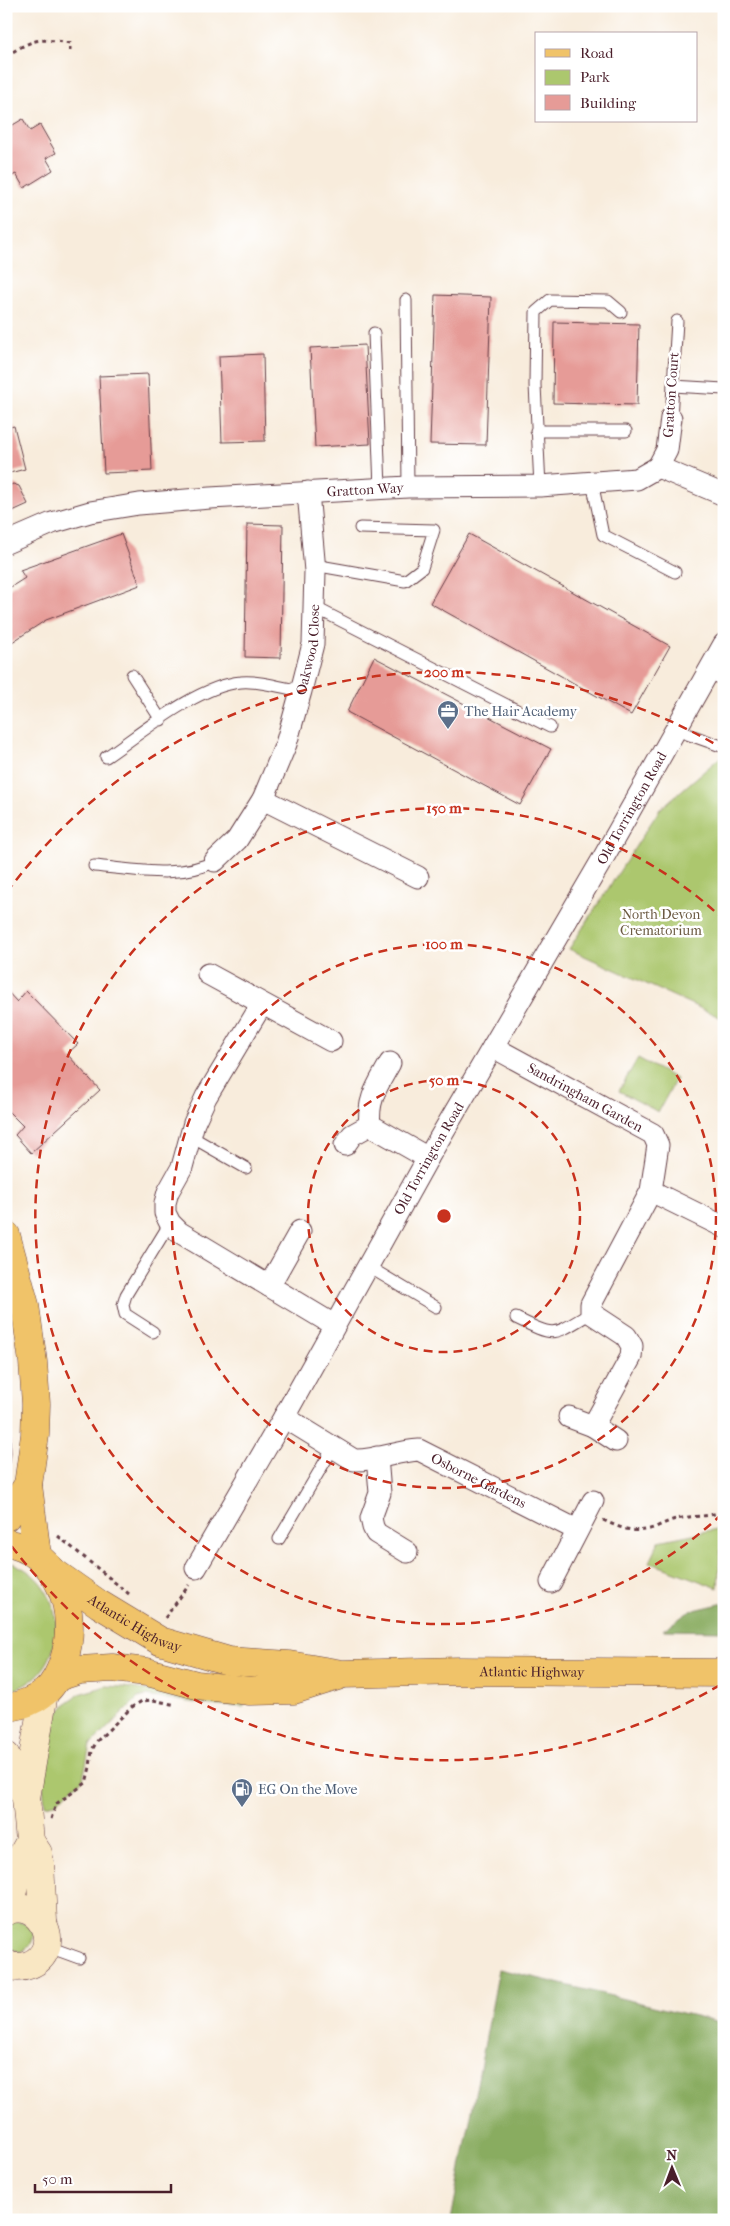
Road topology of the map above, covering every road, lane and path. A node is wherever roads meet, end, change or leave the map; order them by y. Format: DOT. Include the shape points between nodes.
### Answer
graph roads {
  1 [pos="70,54"];
  2 [pos="6,56"];
  3 [pos="406,300"];
  4 [pos="621,312"];
  5 [pos="677,321"];
  6 [pos="374,333"];
  7 [pos="673,386"];
  8 [pos="724,389"];
  9 [pos="671,418"];
  10 [pos="536,431"];
  11 [pos="626,431"];
  12 [pos="658,468"];
  13 [pos="592,482"];
  14 [pos="540,486"];
  15 [pos="408,487"];
  16 [pos="380,488"];
  17 [pos="308,492"];
  18 [pos="724,495"];
  19 [pos="360,528"];
  20 [pos="6,543"];
  21 [pos="314,564"];
  22 [pos="674,572"];
  23 [pos="314,607"];
  24 [pos="724,644"];
  25 [pos="132,675"];
  26 [pos="716,676"];
  27 [pos="301,691"];
  28 [pos="161,720"];
  29 [pos="550,727"];
  30 [pos="676,730"];
  31 [pos="724,747"];
  32 [pos="106,757"];
  33 [pos="264,799"];
  34 [pos="215,861"];
  35 [pos="94,866"];
  36 [pos="418,877"];
  37 [pos="208,974"];
  38 [pos="262,1004"];
  39 [pos="331,1041"];
  40 [pos="493,1047"];
  41 [pos="390,1063"];
  42 [pos="370,1125"];
  43 [pos="190,1136"];
  44 [pos="345,1145"];
  45 [pos="428,1158"];
  46 [pos="246,1168"];
  47 [pos="651,1191"];
  48 [pos="170,1223"];
  49 [pos="724,1227"];
  50 [pos="300,1231"];
  51 [pos="6,1235"];
  52 [pos="369,1267"];
  53 [pos="268,1286"];
  54 [pos="436,1307"];
  55 [pos="591,1309"];
  56 [pos="516,1318"];
  57 [pos="334,1325"];
  58 [pos="153,1332"];
  59 [pos="569,1417"];
  60 [pos="284,1418"];
  61 [pos="593,1426"];
  62 [pos="616,1441"];
  63 [pos="333,1448"];
  64 [pos="377,1457"];
  65 [pos="28,1485"];
  66 [pos="724,1510"];
  67 [pos="586,1515"];
  68 [pos="6,1517"];
  69 [pos="58,1536"];
  70 [pos="279,1539"];
  71 [pos="6,1542"];
  72 [pos="407,1552"];
  73 [pos="46,1564"];
  74 [pos="196,1568"];
  75 [pos="551,1582"];
  76 [pos="132,1596"];
  77 [pos="164,1621"];
  78 [pos="724,1673"];
  79 [pos="342,1674"];
  80 [pos="51,1685"];
  81 [pos="184,1706"];
  82 [pos="6,1708"];
  83 [pos="6,1756"];
  84 [pos="26,1798"];
  85 [pos="30,1839"];
  86 [pos="8,1910"];
  87 [pos="31,1949"];
  88 [pos="79,1958"];
  89 [pos="6,1987"];
  1 -- 2 [label="path" via="70,43 41,39"];
  3 -- 15 [label="lane"];
  4 -- 10 [label="lane" via="608,301 550,300 536,312"];
  5 -- 7 [label="lane, Gratton Court"];
  6 -- 16 [label="lane"];
  7 -- 8 [label="lane"];
  7 -- 9 [label="lane, Gratton Court"];
  9 -- 12 [label="street, Gratton Court" via="667,450"];
  10 -- 11 [label="lane"];
  10 -- 14 [label="lane"];
  12 -- 13 [label="street, Gratton Way" via="637,479"];
  12 -- 18 [label="street"];
  13 -- 14 [label="street, Gratton Way"];
  13 -- 22 [label="lane" via="603,535"];
  14 -- 15 [label="street, Gratton Way"];
  15 -- 16 [label="street, Gratton Way"];
  16 -- 17 [label="street, Gratton Way"];
  17 -- 20 [label="street, Gratton Way" via="139,504 90,512 52,523"];
  17 -- 21 [label="street, Oakwood Close"];
  19 -- 21 [label="lane" via="434,530 422,568 405,581"];
  21 -- 23 [label="street, Oakwood Close"];
  23 -- 27 [label="street, Oakwood Close" via="313,644"];
  23 -- 29 [label="lane"];
  24 -- 26 [label="street, Old Torrington Road"];
  25 -- 28 [label="lane"];
  26 -- 30 [label="street, Old Torrington Road"];
  27 -- 28 [label="lane" via="244,681 224,684 196,696"];
  27 -- 33 [label="street, Oakwood Close" via="286,744"];
  28 -- 32 [label="lane"];
  30 -- 31 [label="lane"];
  30 -- 40 [label="street, Old Torrington Road"];
  33 -- 34 [label="street, Oakwood Close" via="237,840"];
  33 -- 36 [label="street"];
  34 -- 35 [label="lane" via="196,870 179,871"];
  37 -- 38 [label="street"];
  38 -- 39 [label="street"];
  38 -- 43 [label="street" via="206,1097"];
  40 -- 45 [label="street, Old Torrington Road"];
  40 -- 47 [label="street, Sandringham Garden" via="653,1134 658,1144"];
  41 -- 42 [label="street" via="371,1099 368,1110"];
  42 -- 44 [label="street" via="352,1135"];
  42 -- 45 [label="street"];
  43 -- 46 [label="lane"];
  43 -- 48 [label="street" via="182,1167 165,1202 165,1213"];
  45 -- 52 [label="street, Old Torrington Road"];
  47 -- 49 [label="street"];
  47 -- 55 [label="street, Sandringham Garden"];
  48 -- 53 [label="street" via="179,1232"];
  48 -- 58 [label="lane" via="123,1305 125,1314"];
  50 -- 53 [label="street"];
  51 -- 65 [label="main road" via="25,1305 33,1362 35,1435"];
  52 -- 54 [label="lane"];
  52 -- 57 [label="street, Old Torrington Road"];
  53 -- 57 [label="street"];
  55 -- 56 [label="lane" via="555,1333"];
  55 -- 61 [label="street" via="626,1336 632,1346 631,1357"];
  57 -- 60 [label="street, Old Torrington Road"];
  59 -- 61 [label="street"];
  60 -- 63 [label="street, Osborne Gardens"];
  60 -- 74 [label="street, Old Torrington Road"];
  61 -- 62 [label="street"];
  63 -- 64 [label="street, Osborne Gardens" via="354,1460"];
  63 -- 70 [label="lane"];
  64 -- 67 [label="street, Osborne Gardens" via="419,1450"];
  64 -- 72 [label="street" via="380,1493 371,1518 373,1527 376,1533"];
  65 -- 68 [label="main road"];
  65 -- 73 [label="main road"];
  66 -- 67 [label="path" via="705,1517 668,1521 642,1531 629,1531"];
  67 -- 75 [label="street"];
  69 -- 76 [label="path"];
  71 -- 73 [label="main road, Atlantic Highway" via="26,1548"];
  73 -- 79 [label="main road, Atlantic Highway" via="99,1604 160,1641 228,1661 289,1665"];
  73 -- 80 [label="main road" via="61,1585 69,1620 68,1645"];
  74 -- 77 [label="path" via="187,1589"];
  78 -- 79 [label="main road, Atlantic Highway" via="460,1671"];
  79 -- 80 [label="main road, Atlantic Highway" via="294,1690 250,1691 196,1685 147,1672 112,1668 80,1670"];
  80 -- 82 [label="main road, Atlantic Highway" via="21,1705"];
  80 -- 84 [label="main road"];
  81 -- 85 [label="path" via="153,1700 142,1701 132,1707 97,1741 92,1750 86,1783 56,1804 49,1824"];
  83 -- 84 [label="main road"];
  84 -- 85 [label="main road"];
  85 -- 86 [label="main road" via="19,1861"];
  85 -- 87 [label="main road" via="40,1863"];
  86 -- 87 [label="main road" via="28,1910"];
  87 -- 88 [label="lane"];
  87 -- 89 [label="main road"];
}
